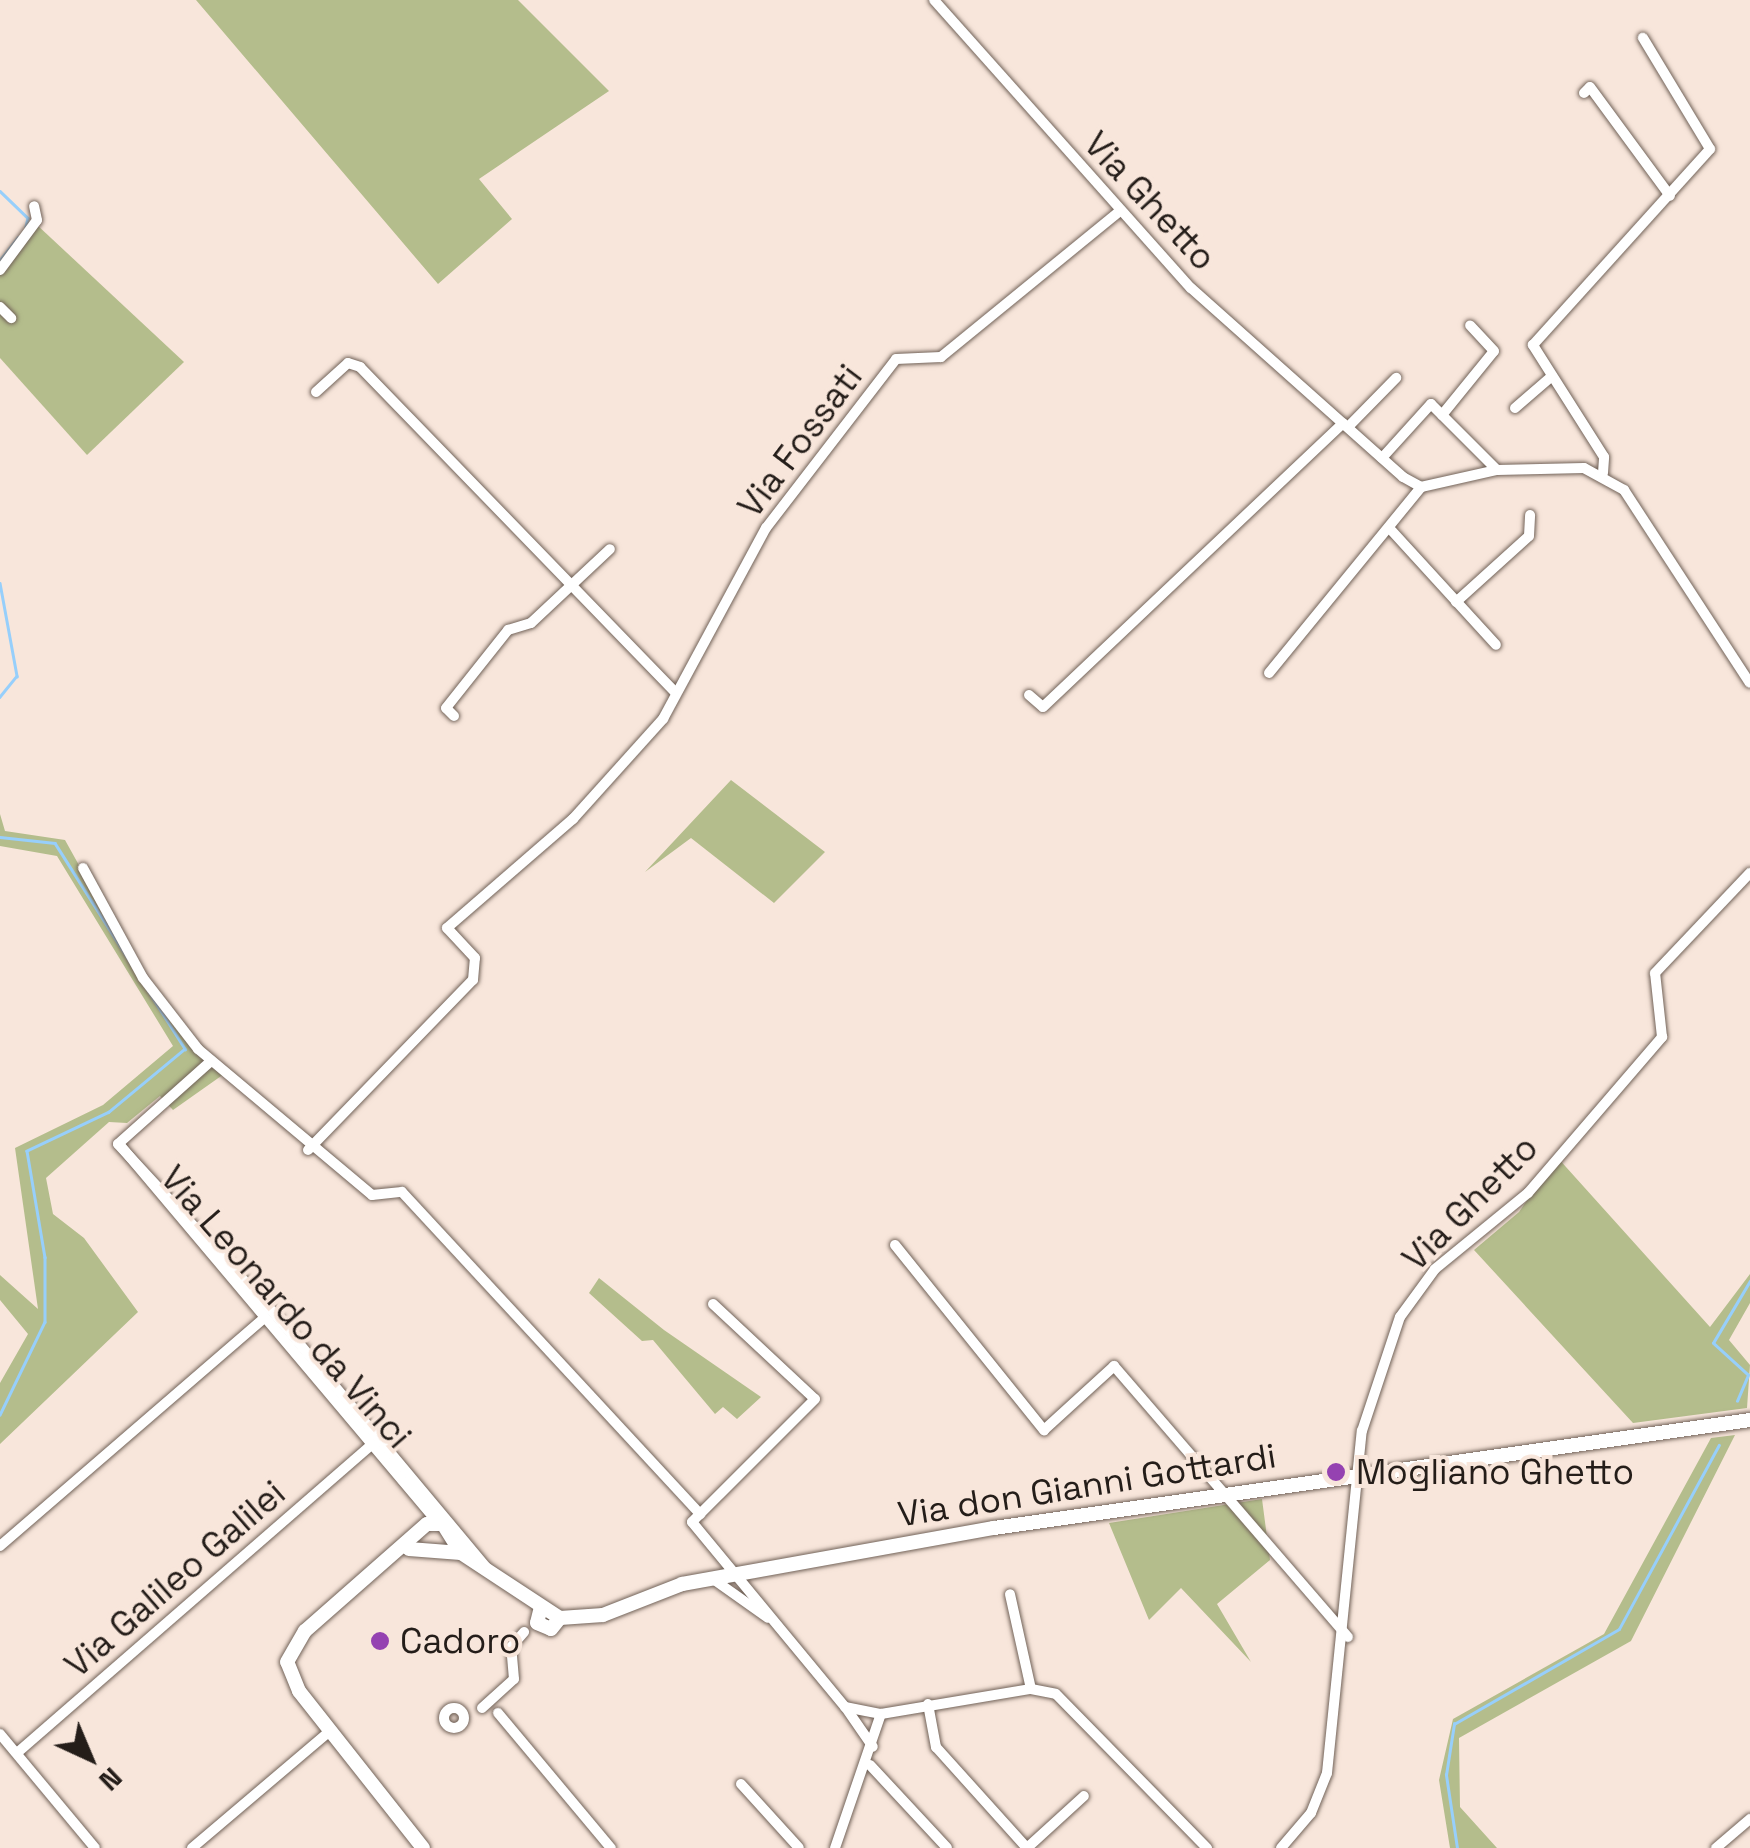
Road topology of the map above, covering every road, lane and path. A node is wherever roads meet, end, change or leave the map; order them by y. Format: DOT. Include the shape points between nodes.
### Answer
graph roads {
  1 [pos="934,0"];
  2 [pos="1643,38"];
  3 [pos="1584,93"];
  4 [pos="1670,196"];
  5 [pos="34,206"];
  6 [pos="1119,212"];
  7 [pos="0,270"];
  8 [pos="0,307"];
  9 [pos="10,318"];
  10 [pos="1470,325"];
  11 [pos="1552,376"];
  12 [pos="1396,378"];
  13 [pos="316,392"];
  14 [pos="1515,408"];
  15 [pos="1442,416"];
  16 [pos="1346,425"];
  17 [pos="1382,458"];
  18 [pos="1497,470"];
  19 [pos="1603,473"];
  20 [pos="1421,486"];
  21 [pos="1530,516"];
  22 [pos="1392,531"];
  23 [pos="610,549"];
  24 [pos="573,588"];
  25 [pos="1456,602"];
  26 [pos="1496,645"];
  27 [pos="1269,674"];
  28 [pos="1750,683"];
  29 [pos="676,692"];
  30 [pos="1029,695"];
  31 [pos="454,716"];
  32 [pos="82,868"];
  33 [pos="1750,873"];
  34 [pos="210,1061"];
  35 [pos="118,1144"];
  36 [pos="308,1150"];
  37 [pos="894,1245"];
  38 [pos="712,1304"];
  39 [pos="272,1311"];
  40 [pos="261,1320"];
  41 [pos="1750,1420"];
  42 [pos="380,1437"];
  43 [pos="369,1447"];
  44 [pos="1359,1473"];
  45 [pos="1224,1494"];
  46 [pos="700,1514"];
  47 [pos="433,1534"];
  48 [pos="0,1546"];
  49 [pos="490,1574"];
  50 [pos="732,1575"];
  51 [pos="712,1578"];
  52 [pos="1010,1594"];
  53 [pos="538,1612"];
  54 [pos="773,1620"];
  55 [pos="554,1624"];
  56 [pos="524,1632"];
  57 [pos="1348,1637"];
  58 [pos="1032,1689"];
  59 [pos="928,1704"];
  60 [pos="846,1707"];
  61 [pos="456,1708"];
  62 [pos="482,1708"];
  63 [pos="498,1713"];
  64 [pos="880,1714"];
  65 [pos="464,1723"];
  66 [pos="331,1730"];
  67 [pos="0,1734"];
  68 [pos="873,1747"];
  69 [pos="17,1753"];
  70 [pos="870,1765"];
  71 [pos="741,1784"];
  72 [pos="1084,1796"];
  73 [pos="1750,1820"];
  74 [pos="95,1848"];
  75 [pos="192,1848"];
  76 [pos="423,1848"];
  77 [pos="611,1848"];
  78 [pos="799,1848"];
  79 [pos="835,1848"];
  80 [pos="947,1848"];
  81 [pos="1207,1848"];
  82 [pos="1282,1848"];
  83 [pos="1716,1848"];
  1 -- 6 [label="street, Via Ghetto"];
  2 -- 4 [label="street" via="1711,144"];
  3 -- 4 [label="street" via="1590,87"];
  4 -- 11 [label="street" via="1537,336 1533,345"];
  5 -- 7 [label="street" via="37,220"];
  6 -- 16 [label="street, Via Ghetto"];
  6 -- 29 [label="street, Via Fossati" via="941,358 896,359 766,528"];
  8 -- 9 [label="street"];
  10 -- 15 [label="street" via="1494,351"];
  11 -- 14 [label="street"];
  11 -- 19 [label="street" via="1604,457"];
  12 -- 16 [label="street"];
  13 -- 24 [label="street" via="348,364 360,367"];
  15 -- 17 [label="street" via="1431,404"];
  15 -- 18 [label="street"];
  16 -- 17 [label="street, Via Ghetto"];
  16 -- 30 [label="street" via="1043,706"];
  17 -- 20 [label="street, Via Ghetto"];
  18 -- 19 [label="street"];
  18 -- 20 [label="street"];
  19 -- 28 [label="street" via="1624,490"];
  20 -- 22 [label="street"];
  21 -- 25 [label="street" via="1529,536"];
  22 -- 25 [label="street"];
  22 -- 27 [label="street"];
  23 -- 24 [label="street"];
  24 -- 29 [label="street"];
  24 -- 31 [label="street" via="508,630 446,708"];
  25 -- 26 [label="street"];
  29 -- 36 [label="street, Via Fossati" via="620,772 448,928 474,958 473,980"];
  32 -- 34 [label="street" via="144,978"];
  33 -- 44 [label="street, Via Ghetto" via="1655,973 1662,1037 1528,1193 1435,1270 1400,1317 1376,1371"];
  34 -- 35 [label="street"];
  34 -- 36 [label="street"];
  35 -- 39 [label="street"];
  35 -- 40 [label="street, Via Leonardo da Vinci"];
  36 -- 46 [label="street" via="372,1196 402,1192"];
  37 -- 45 [label="street" via="1044,1430 1114,1366"];
  38 -- 46 [label="street" via="816,1399"];
  39 -- 40 [label="street"];
  39 -- 42 [label="street"];
  40 -- 43 [label="street, Via Leonardo da Vinci"];
  40 -- 48 [label="street"];
  41 -- 44 [label="main road, Via don Gianni Gottardi"];
  42 -- 43 [label="street, Via Galileo Galilei"];
  42 -- 49 [label="street"];
  43 -- 47 [label="street, Via Leonardo da Vinci" via="417,1502"];
  43 -- 69 [label="street, Via Galileo Galilei"];
  44 -- 45 [label="main road, Via don Gianni Gottardi"];
  44 -- 57 [label="street, Via Ghetto"];
  45 -- 50 [label="main road, Via don Gianni Gottardi"];
  45 -- 57 [label="street"];
  46 -- 50 [label="street" via="692,1522"];
  47 -- 49 [label="main road"];
  47 -- 66 [label="main road" via="400,1552 290,1650 299,1691"];
  49 -- 53 [label="main road"];
  50 -- 51 [label="main road, Via don Gianni Gottardi"];
  50 -- 54 [label="street"];
  51 -- 54 [label="street"];
  51 -- 55 [label="main road, Via don Gianni Gottardi" via="604,1615"];
  52 -- 58 [label="street"];
  53 -- 55 [label="main road"];
  53 -- 55 [label="main road"];
  53 -- 56 [label="street"];
  54 -- 60 [label="street"];
  55 -- 56 [label="street"];
  56 -- 62 [label="street" via="511,1647 514,1679"];
  57 -- 82 [label="street, Via Ghetto" via="1324,1786"];
  58 -- 59 [label="street"];
  58 -- 81 [label="street" via="1056,1694"];
  59 -- 64 [label="street"];
  59 -- 72 [label="street" via="936,1747 1028,1848"];
  60 -- 64 [label="street"];
  60 -- 68 [label="street"];
  61 -- 62 [label="street"];
  61 -- 65 [label="street"];
  61 -- 65 [label="street" via="446,1725"];
  62 -- 65 [label="street"];
  63 -- 77 [label="street"];
  64 -- 68 [label="street"];
  66 -- 75 [label="street"];
  66 -- 76 [label="main road"];
  67 -- 69 [label="street"];
  68 -- 70 [label="street"];
  69 -- 74 [label="street"];
  70 -- 79 [label="street"];
  70 -- 80 [label="street"];
  71 -- 78 [label="street"];
  73 -- 83 [label="street"];
}
